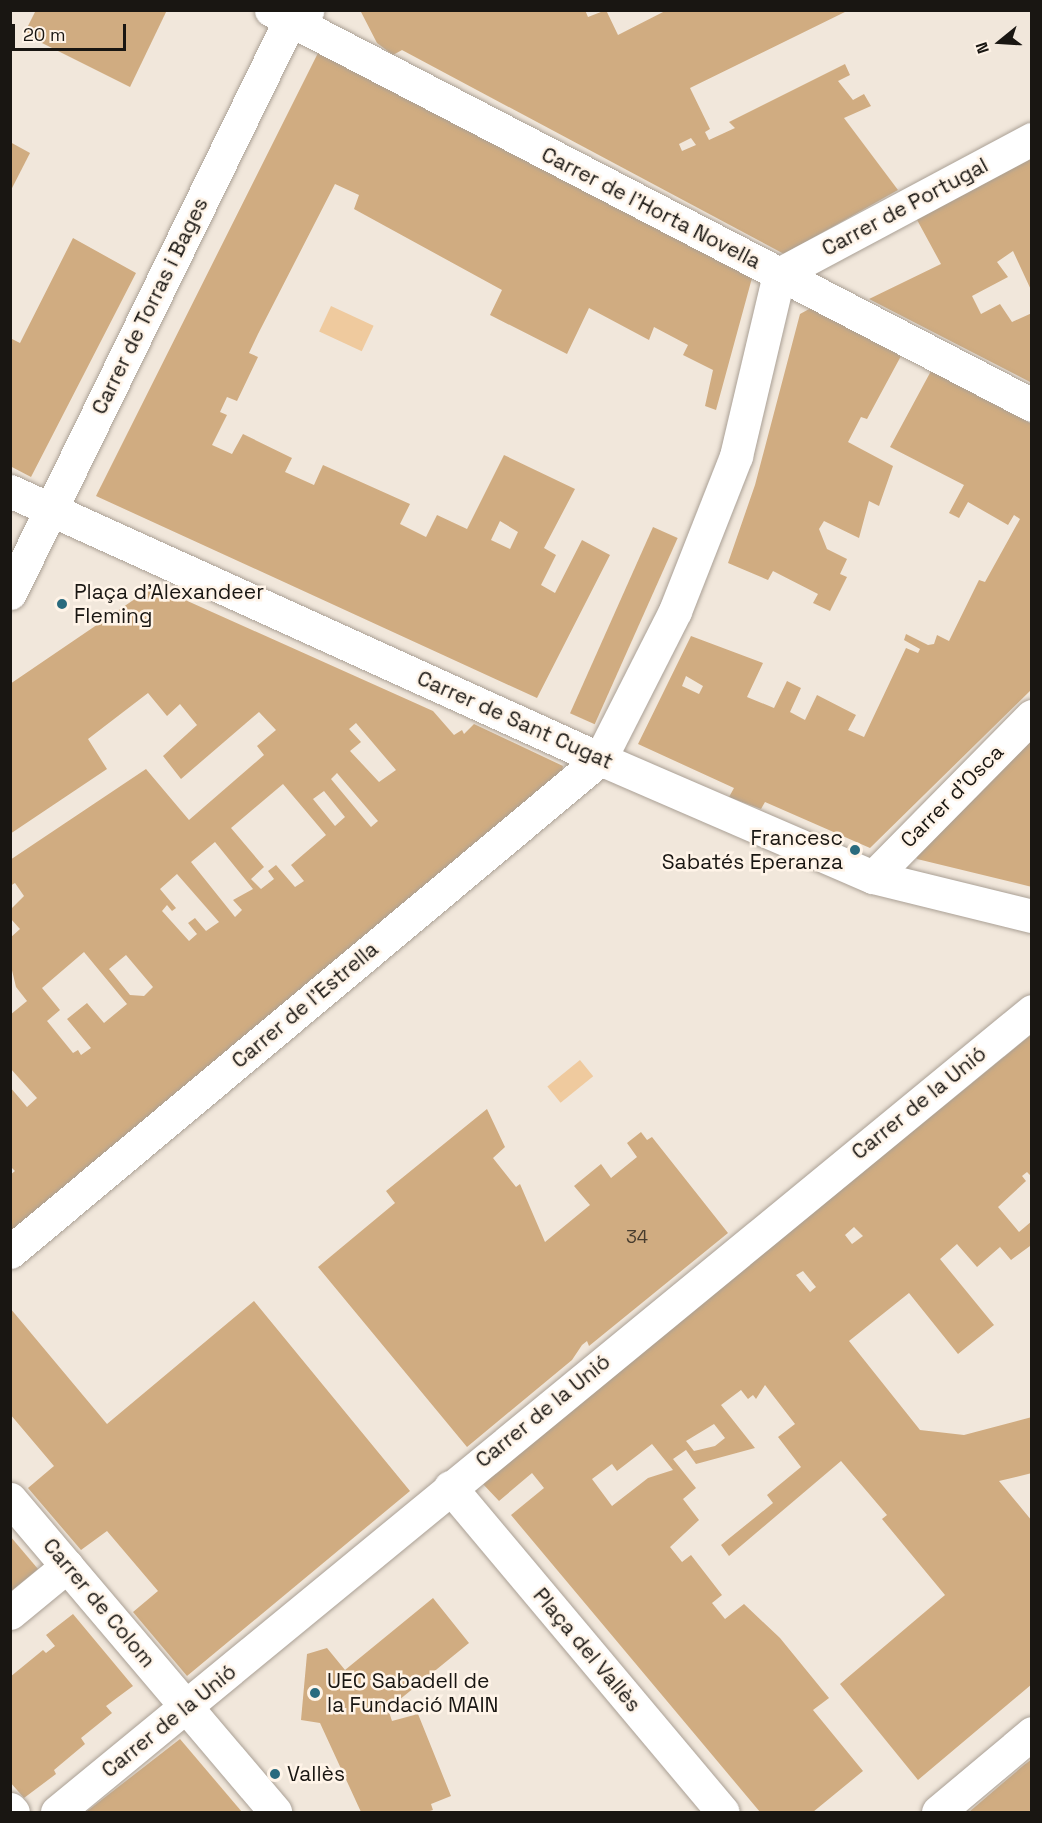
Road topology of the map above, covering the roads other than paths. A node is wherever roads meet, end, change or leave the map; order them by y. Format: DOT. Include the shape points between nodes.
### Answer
graph roads {
  1 [pos="290,14"];
  2 [pos="1032,139"];
  3 [pos="779,274"];
  4 [pos="1032,405"];
  5 [pos="10,492"];
  6 [pos="50,510"];
  7 [pos="10,592"];
  8 [pos="1032,716"];
  9 [pos="600,759"];
  10 [pos="873,877"];
  11 [pos="1032,916"];
  12 [pos="1032,1011"];
  13 [pos="10,1252"];
  14 [pos="450,1487"];
  15 [pos="10,1499"];
  16 [pos="67,1566"];
  17 [pos="10,1613"];
  18 [pos="188,1707"];
  19 [pos="1032,1734"];
  20 [pos="57,1812"];
  21 [pos="275,1812"];
  22 [pos="723,1812"];
  23 [pos="938,1812"];
  1 -- 3 [label="street, Carrer de l'Horta Novella"];
  1 -- 6 [label="street, Carrer de Torras i Bages"];
  2 -- 3 [label="street, Carrer de Portugal"];
  3 -- 4 [label="street, Carrer de l'Horta Novella"];
  3 -- 9 [label="street" via="736,456 675,611"];
  5 -- 6 [label="street, Carrer de Sant Cugat"];
  6 -- 7 [label="street, Carrer de Torras i Bages"];
  6 -- 9 [label="street, Carrer de Sant Cugat"];
  8 -- 10 [label="street, Carrer d'Osca"];
  9 -- 10 [label="street, Carrer de Sant Cugat"];
  9 -- 13 [label="street, Carrer de l'Estrella"];
  10 -- 11 [label="street, Carrer de Sant Cugat"];
  12 -- 14 [label="street, Carrer de la Unió"];
  14 -- 18 [label="street, Carrer de la Unió"];
  14 -- 22 [label="street, Plaça del Vallès"];
  15 -- 16 [label="street, Carrer de Colom"];
  16 -- 17 [label="street"];
  16 -- 18 [label="street, Carrer de Colom"];
  18 -- 20 [label="street, Carrer de la Unió"];
  18 -- 21 [label="street"];
  19 -- 23 [label="street"];
}
